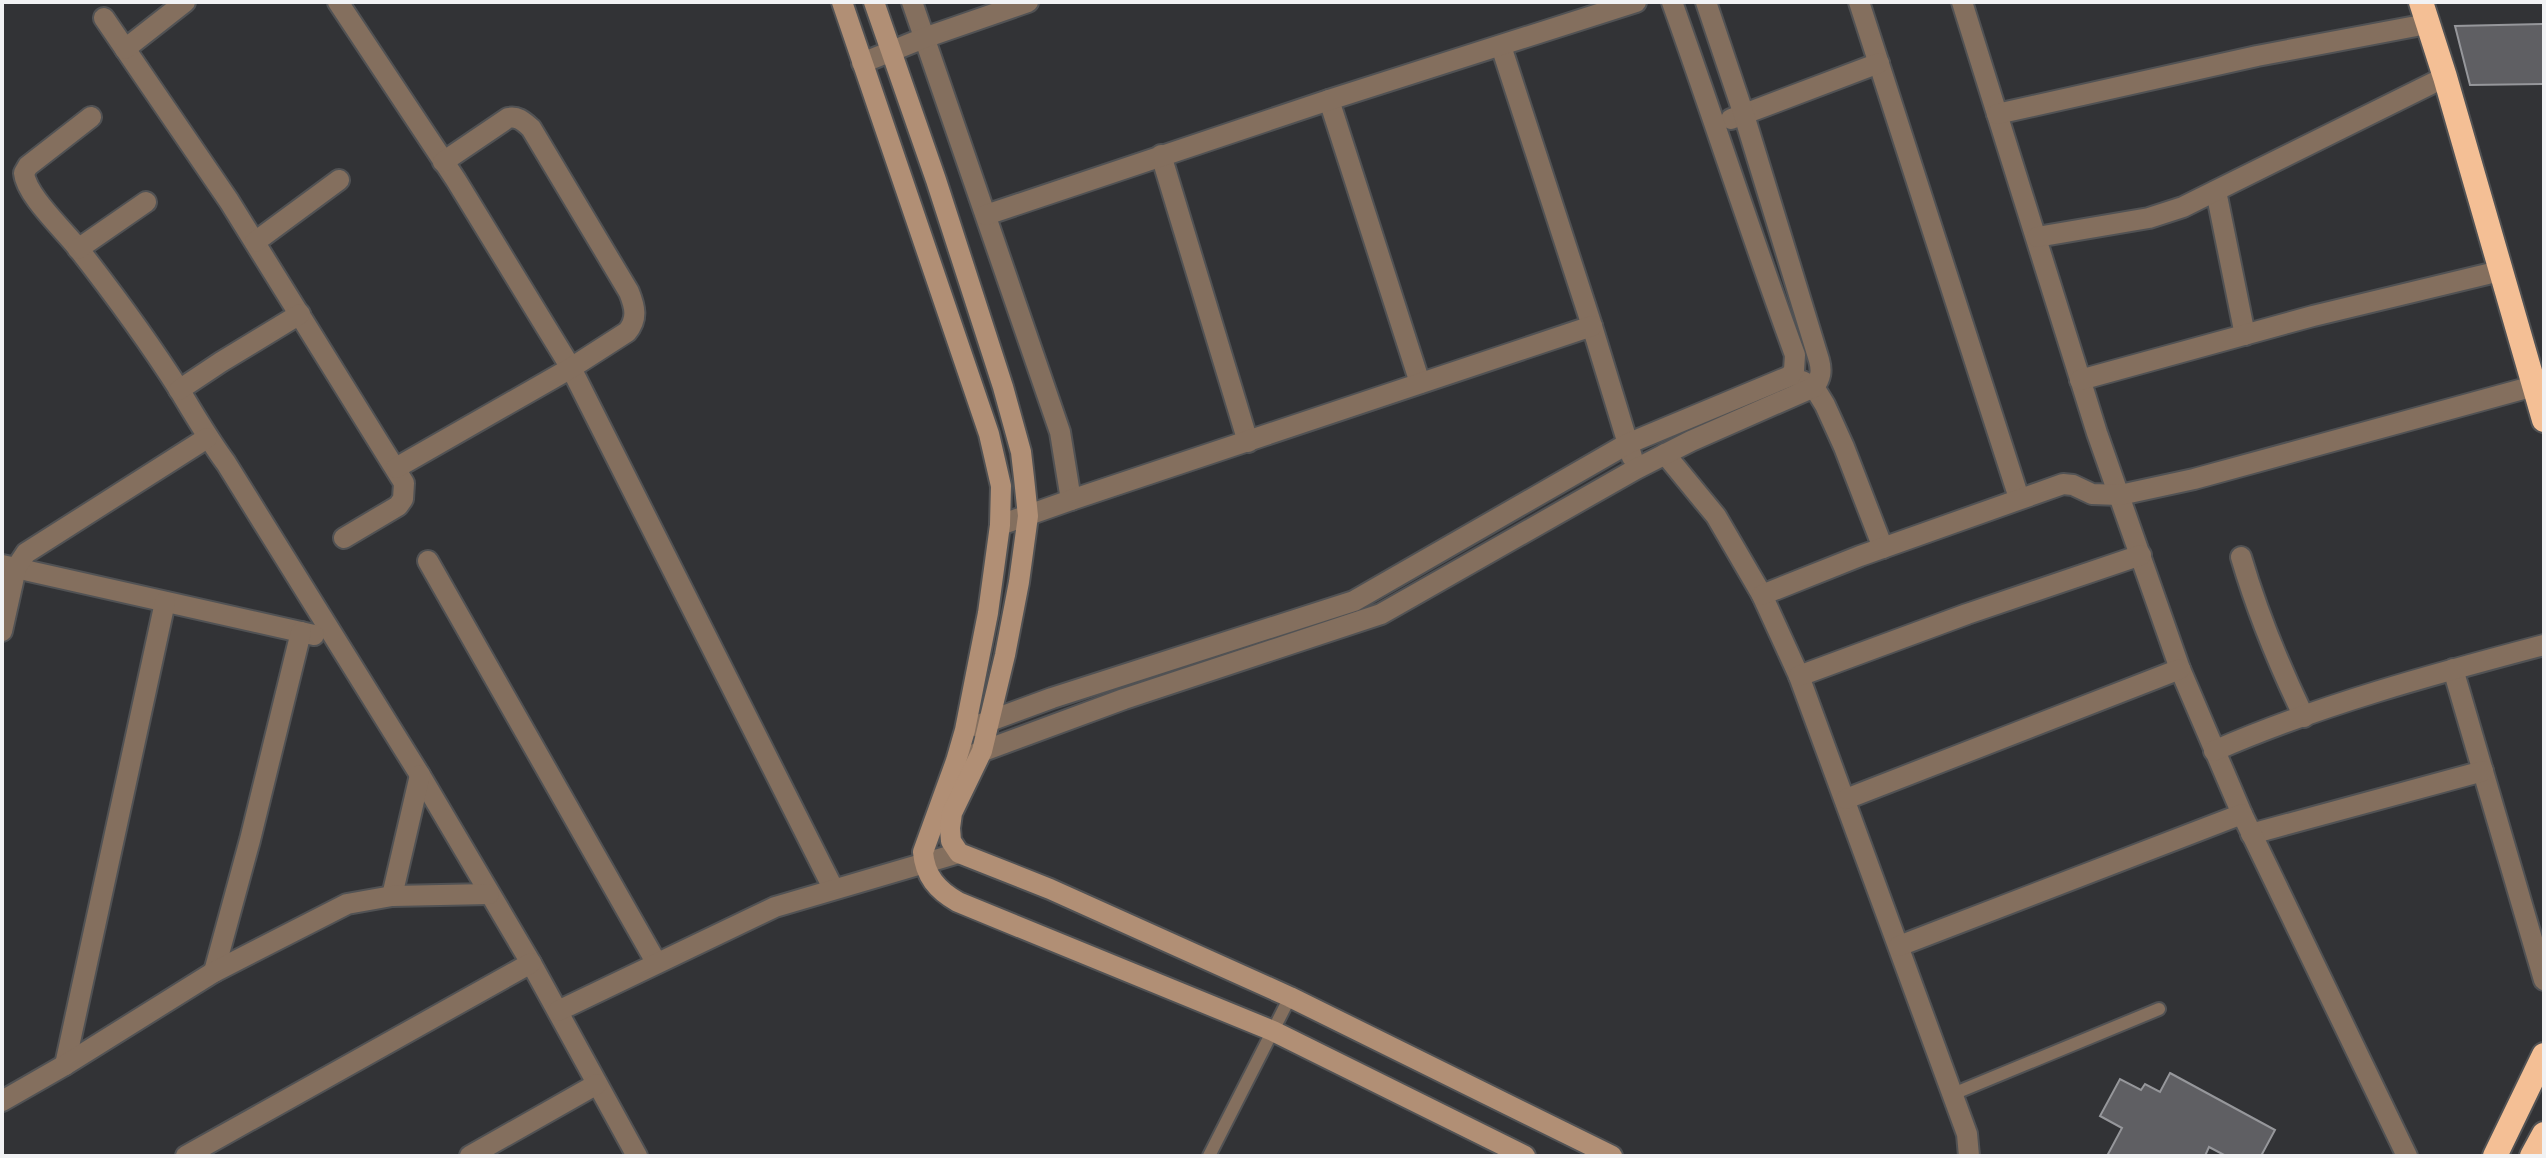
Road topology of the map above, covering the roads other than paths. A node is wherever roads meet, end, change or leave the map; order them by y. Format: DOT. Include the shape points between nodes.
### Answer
graph roads {
  1 [pos="185,2"];
  2 [pos="338,2"];
  3 [pos="842,2"];
  4 [pos="874,2"];
  5 [pos="912,2"];
  6 [pos="1028,2"];
  7 [pos="1636,2"];
  8 [pos="1672,2"];
  9 [pos="1706,2"];
  10 [pos="1859,2"];
  11 [pos="1962,2"];
  12 [pos="2424,13"];
  13 [pos="104,18"];
  14 [pos="924,38"];
  15 [pos="1501,46"];
  16 [pos="125,49"];
  17 [pos="891,50"];
  18 [pos="862,63"];
  19 [pos="1879,63"];
  20 [pos="2445,77"];
  21 [pos="1329,100"];
  22 [pos="1997,114"];
  23 [pos="1744,115"];
  24 [pos="91,117"];
  25 [pos="1716,125"];
  26 [pos="1161,155"];
  27 [pos="443,162"];
  28 [pos="339,180"];
  29 [pos="2216,191"];
  30 [pos="146,202"];
  31 [pos="986,215"];
  32 [pos="2037,237"];
  33 [pos="255,242"];
  34 [pos="78,249"];
  35 [pos="2500,271"];
  36 [pos="300,314"];
  37 [pos="1592,326"];
  38 [pos="2245,335"];
  39 [pos="571,368"];
  40 [pos="1790,376"];
  41 [pos="2080,380"];
  42 [pos="1420,383"];
  43 [pos="2534,386"];
  44 [pos="1814,387"];
  45 [pos="179,390"];
  46 [pos="2544,420"];
  47 [pos="207,438"];
  48 [pos="1248,442"];
  49 [pos="1627,444"];
  50 [pos="1665,454"];
  51 [pos="396,468"];
  52 [pos="1636,469"];
  53 [pos="2120,495"];
  54 [pos="2019,498"];
  55 [pos="1071,500"];
  56 [pos="1028,516"];
  57 [pos="1000,525"];
  58 [pos="344,538"];
  59 [pos="1883,548"];
  60 [pos="2141,555"];
  61 [pos="2241,557"];
  62 [pos="428,561"];
  63 [pos="9,566"];
  64 [pos="1762,595"];
  65 [pos="165,602"];
  66 [pos="2,631"];
  67 [pos="301,632"];
  68 [pos="337,640"];
  69 [pos="2544,645"];
  70 [pos="2180,669"];
  71 [pos="2453,669"];
  72 [pos="1799,676"];
  73 [pos="2304,717"];
  74 [pos="990,720"];
  75 [pos="965,730"];
  76 [pos="982,751"];
  77 [pos="2214,751"];
  78 [pos="956,761"];
  79 [pos="2483,771"];
  80 [pos="420,775"];
  81 [pos="1846,799"];
  82 [pos="2242,814"];
  83 [pos="2251,834"];
  84 [pos="959,853"];
  85 [pos="924,863"];
  86 [pos="833,888"];
  87 [pos="489,894"];
  88 [pos="392,896"];
  89 [pos="1899,946"];
  90 [pos="656,962"];
  91 [pos="531,963"];
  92 [pos="214,972"];
  93 [pos="2544,980"];
  94 [pos="1290,997"];
  95 [pos="2159,1009"];
  96 [pos="558,1011"];
  97 [pos="1273,1031"];
  98 [pos="2544,1055"];
  99 [pos="65,1065"];
  100 [pos="597,1084"];
  101 [pos="1953,1094"];
  102 [pos="2,1101"];
  103 [pos="2544,1134"];
  104 [pos="186,1156"];
  105 [pos="470,1156"];
  106 [pos="637,1156"];
  107 [pos="1209,1156"];
  108 [pos="1525,1156"];
  109 [pos="1612,1156"];
  110 [pos="1969,1156"];
  111 [pos="2407,1156"];
  112 [pos="2495,1156"];
  113 [pos="2532,1156"];
  1 -- 16 [label="street"];
  2 -- 27 [label="street"];
  3 -- 18 [label="street"];
  4 -- 17 [label="street"];
  5 -- 14 [label="street"];
  6 -- 14 [label="street"];
  7 -- 15 [label="street"];
  8 -- 25 [label="street"];
  9 -- 23 [label="street"];
  10 -- 19 [label="street"];
  11 -- 22 [label="street"];
  12 -- 20 [label="highway"];
  12 -- 22 [label="street"];
  13 -- 16 [label="street"];
  14 -- 17 [label="street"];
  14 -- 31 [label="street"];
  15 -- 21 [label="street"];
  15 -- 37 [label="street"];
  16 -- 33 [label="street"];
  17 -- 18 [label="street"];
  17 -- 56 [label="street" via="1003,387 1021,452"];
  18 -- 57 [label="street" via="989,434 1001,486"];
  19 -- 23 [label="street"];
  19 -- 54 [label="street"];
  20 -- 29 [label="street"];
  20 -- 35 [label="highway"];
  21 -- 26 [label="street"];
  21 -- 42 [label="street"];
  22 -- 32 [label="street"];
  23 -- 25 [label="street"];
  23 -- 44 [label="street" via="1819,360"];
  24 -- 34 [label="street" via="24,173 28,187"];
  25 -- 40 [label="street" via="1795,355"];
  26 -- 31 [label="street"];
  26 -- 48 [label="street"];
  27 -- 39 [label="street"];
  27 -- 39 [label="street" via="508,118 531,128 629,292 635,313 627,332"];
  28 -- 33 [label="street"];
  29 -- 32 [label="street" via="2164,214"];
  29 -- 38 [label="street"];
  30 -- 34 [label="street"];
  31 -- 55 [label="street" via="1060,432"];
  32 -- 41 [label="street"];
  33 -- 36 [label="street"];
  34 -- 45 [label="street"];
  35 -- 38 [label="street"];
  35 -- 43 [label="highway"];
  36 -- 45 [label="street"];
  36 -- 51 [label="street"];
  37 -- 42 [label="street"];
  37 -- 49 [label="street"];
  38 -- 41 [label="street"];
  39 -- 51 [label="street"];
  39 -- 86 [label="street"];
  40 -- 44 [label="street"];
  40 -- 49 [label="street"];
  41 -- 53 [label="street"];
  42 -- 48 [label="street"];
  43 -- 46 [label="highway"];
  43 -- 53 [label="street"];
  44 -- 50 [label="street"];
  44 -- 59 [label="street"];
  45 -- 47 [label="street"];
  47 -- 63 [label="street"];
  47 -- 68 [label="street"];
  48 -- 55 [label="street"];
  49 -- 52 [label="street"];
  49 -- 74 [label="street" via="1354,601"];
  50 -- 52 [label="street"];
  50 -- 64 [label="street" via="1716,516"];
  51 -- 58 [label="street" via="404,483 398,506"];
  52 -- 76 [label="street" via="1381,614"];
  53 -- 54 [label="street" via="2092,494 2063,484"];
  53 -- 60 [label="street"];
  54 -- 59 [label="street"];
  55 -- 56 [label="street"];
  56 -- 57 [label="street"];
  56 -- 74 [label="street"];
  57 -- 75 [label="street"];
  59 -- 64 [label="street"];
  60 -- 70 [label="street"];
  60 -- 72 [label="street"];
  61 -- 73 [label="street" via="2256,610"];
  62 -- 90 [label="street"];
  63 -- 65 [label="street"];
  63 -- 66 [label="street"];
  64 -- 72 [label="street"];
  65 -- 67 [label="street"];
  65 -- 99 [label="street"];
  67 -- 68 [label="street"];
  67 -- 92 [label="street"];
  68 -- 80 [label="street"];
  69 -- 71 [label="street"];
  70 -- 77 [label="street"];
  70 -- 81 [label="street"];
  71 -- 73 [label="street"];
  71 -- 79 [label="street"];
  72 -- 81 [label="street"];
  73 -- 77 [label="street"];
  74 -- 75 [label="street"];
  74 -- 76 [label="street"];
  75 -- 78 [label="street"];
  76 -- 78 [label="street"];
  76 -- 84 [label="street" via="952,813 951,841"];
  77 -- 82 [label="street"];
  78 -- 85 [label="street" via="925,842"];
  79 -- 83 [label="street"];
  79 -- 93 [label="street"];
  80 -- 87 [label="street"];
  80 -- 88 [label="street"];
  81 -- 89 [label="street"];
  82 -- 83 [label="street"];
  82 -- 89 [label="street"];
  83 -- 111 [label="street"];
  84 -- 85 [label="street"];
  84 -- 94 [label="street"];
  85 -- 86 [label="street"];
  85 -- 97 [label="street" via="939,890 958,902"];
  86 -- 90 [label="street" via="775,907"];
  87 -- 88 [label="street"];
  87 -- 91 [label="street"];
  88 -- 92 [label="street" via="347,904"];
  89 -- 101 [label="street"];
  90 -- 96 [label="street"];
  91 -- 96 [label="street"];
  91 -- 104 [label="street"];
  92 -- 99 [label="street"];
  94 -- 97 [label="lane"];
  94 -- 109 [label="street"];
  95 -- 101 [label="lane"];
  96 -- 100 [label="street"];
  97 -- 107 [label="lane"];
  97 -- 108 [label="street"];
  98 -- 112 [label="highway"];
  99 -- 102 [label="street"];
  100 -- 105 [label="street"];
  100 -- 106 [label="street"];
  101 -- 110 [label="street"];
  103 -- 113 [label="highway"];
}
